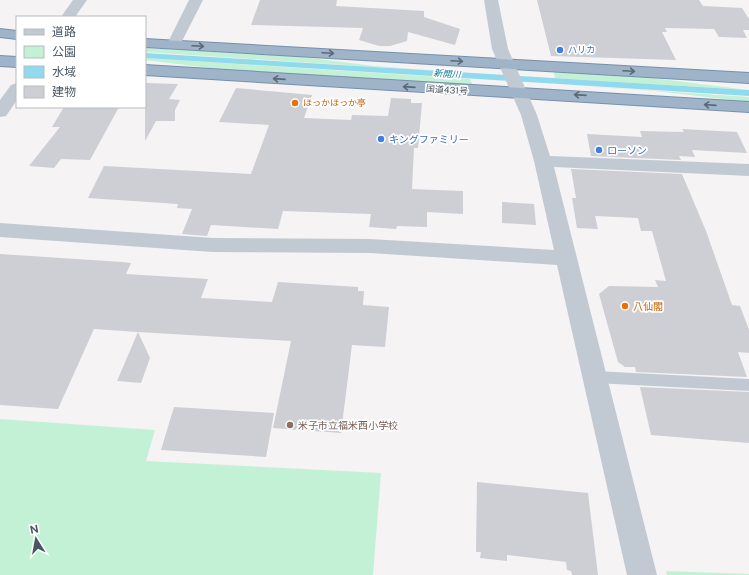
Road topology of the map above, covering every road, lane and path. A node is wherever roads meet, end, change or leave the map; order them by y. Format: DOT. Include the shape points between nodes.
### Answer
graph roads {
  1 [pos="80,0"];
  2 [pos="196,0"];
  3 [pos="491,0"];
  4 [pos="69,16"];
  5 [pos="0,34"];
  6 [pos="16,34"];
  7 [pos="146,43"];
  8 [pos="174,44"];
  9 [pos="0,61"];
  10 [pos="16,62"];
  11 [pos="146,70"];
  12 [pos="749,78"];
  13 [pos="513,79"];
  14 [pos="16,89"];
  15 [pos="749,108"];
  16 [pos="0,112"];
  17 [pos="543,161"];
  18 [pos="749,170"];
  19 [pos="0,230"];
  20 [pos="567,258"];
  21 [pos="595,377"];
  22 [pos="749,385"];
  23 [pos="642,575"];
  1 -- 4 [label="street"];
  2 -- 8 [label="street"];
  3 -- 13 [label="street" via="500,49"];
  5 -- 6 [label="highway"];
  7 -- 8 [label="highway, 国道431号"];
  8 -- 13 [label="highway, 国道431号, one-way"];
  9 -- 10 [label="highway"];
  13 -- 11 [label="highway, 国道431号, one-way"];
  13 -- 12 [label="highway, 国道431号, one-way"];
  15 -- 13 [label="highway, 国道431号, one-way" via="556,94"];
  13 -- 17 [label="street" via="529,115"];
  14 -- 16 [label="street"];
  17 -- 18 [label="street"];
  17 -- 20 [label="street"];
  19 -- 20 [label="street" via="213,245 370,246"];
  20 -- 21 [label="street"];
  21 -- 22 [label="lane"];
  21 -- 23 [label="street"];
}
